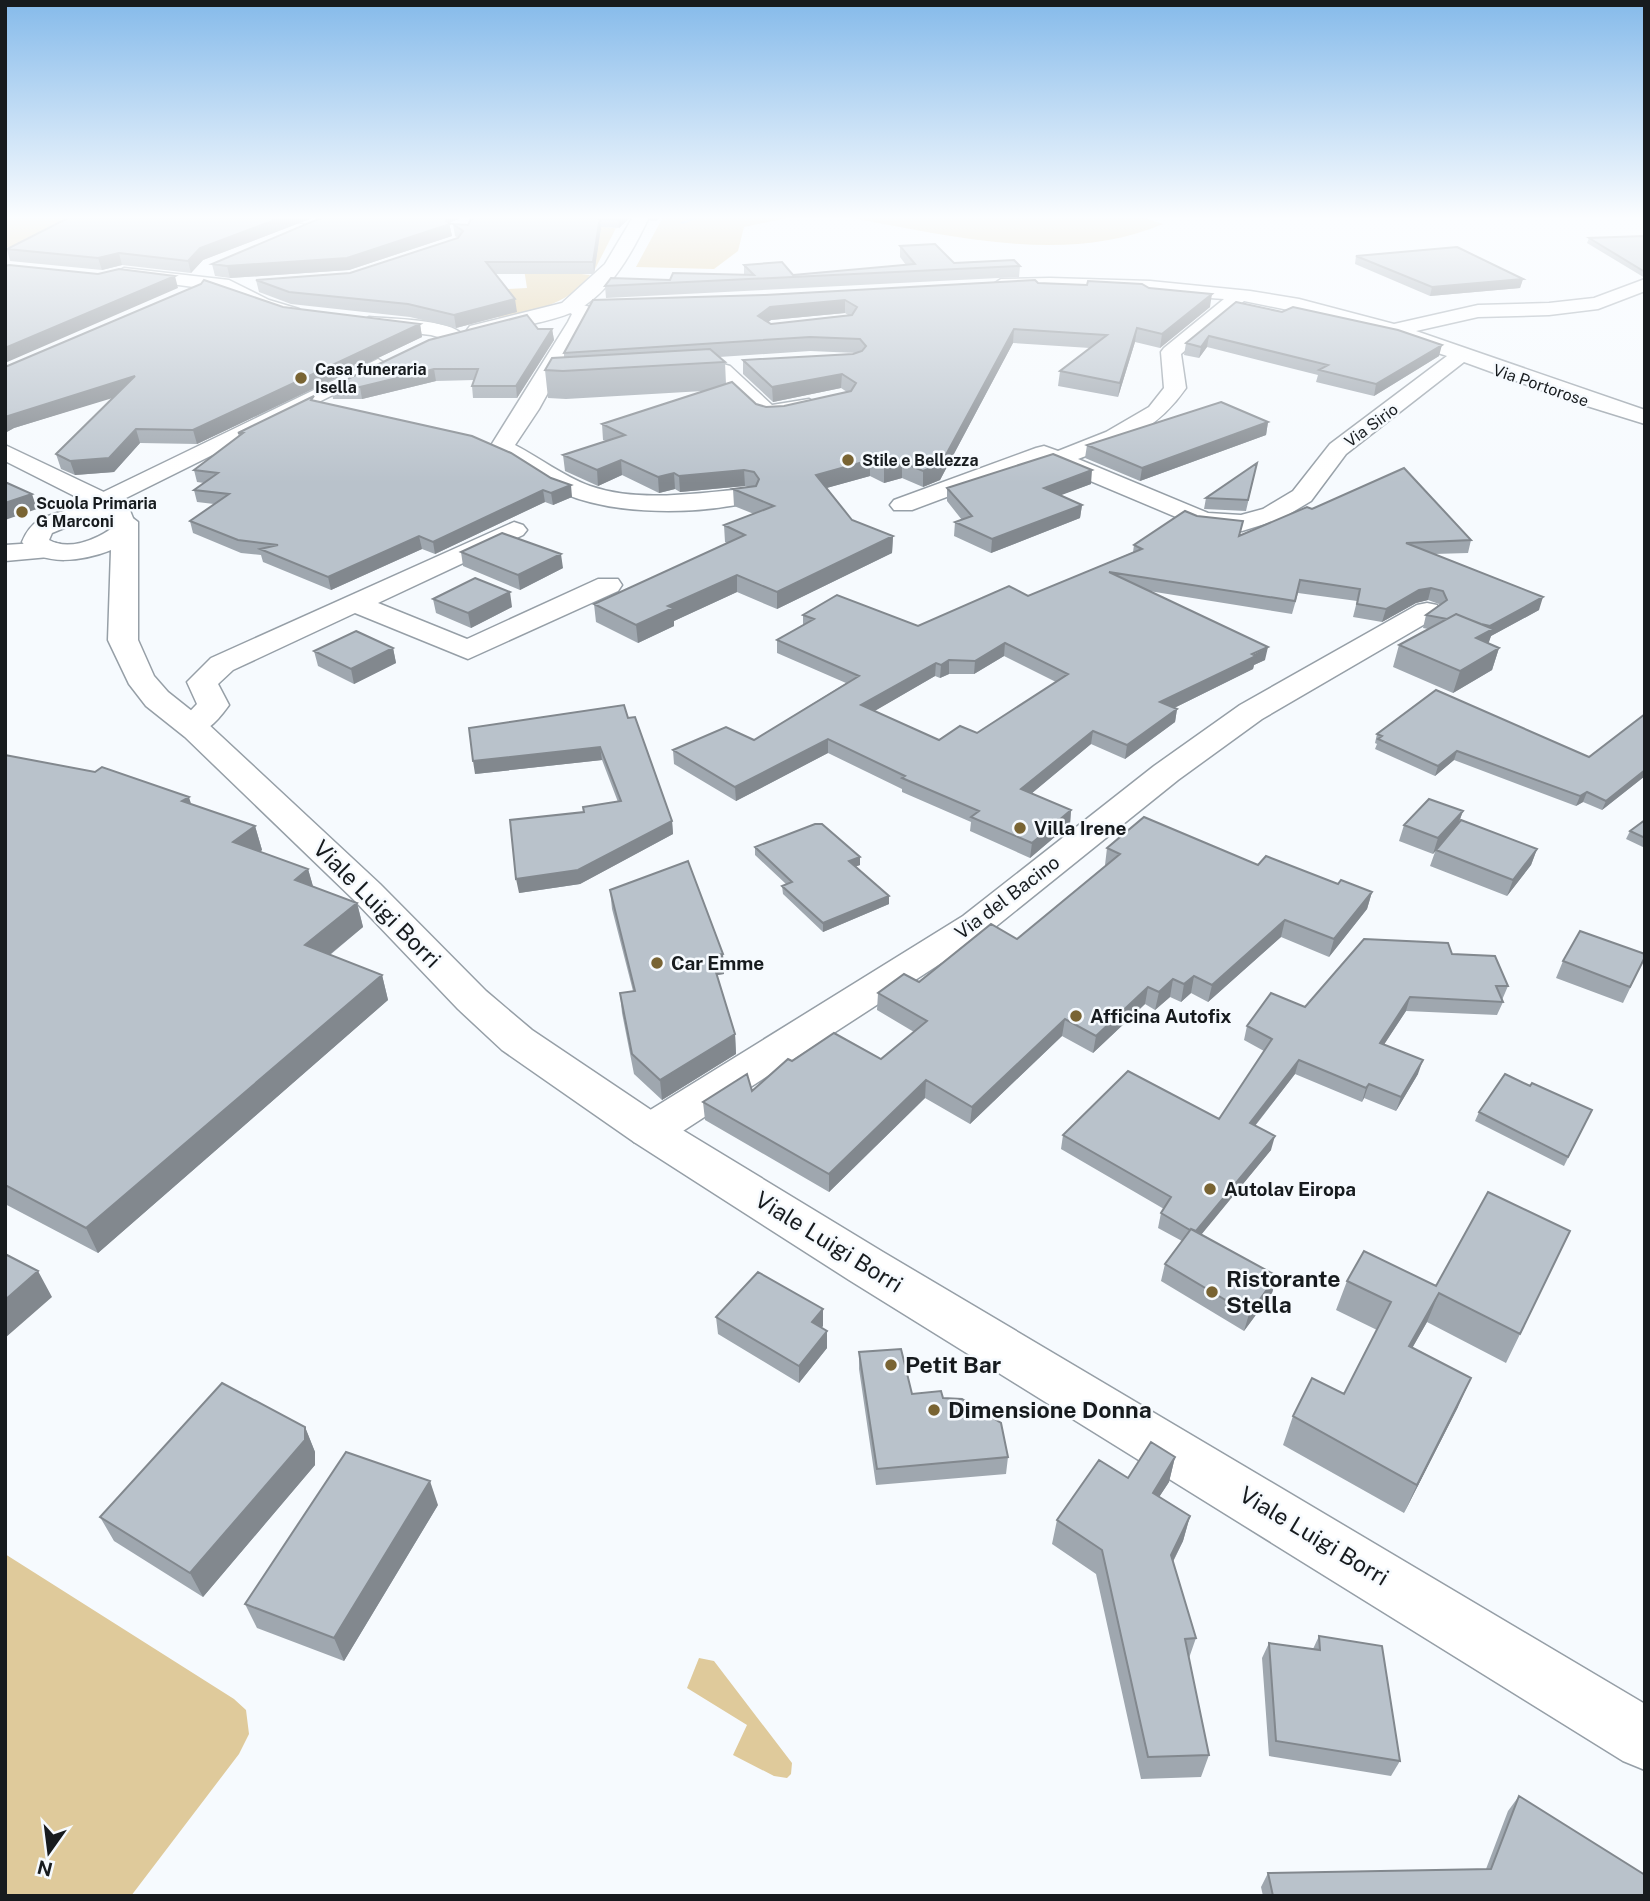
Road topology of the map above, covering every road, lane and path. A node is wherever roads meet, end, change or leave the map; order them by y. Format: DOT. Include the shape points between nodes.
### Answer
graph roads {
  1 [pos="270,306"];
  2 [pos="578,306"];
  3 [pos="585,306"];
  4 [pos="1226,306"];
  5 [pos="1283,306"];
  6 [pos="1576,306"];
  7 [pos="312,315"];
  8 [pos="348,321"];
  9 [pos="1394,330"];
  10 [pos="453,335"];
  11 [pos="415,348"];
  12 [pos="1459,356"];
  13 [pos="394,358"];
  14 [pos="740,365"];
  15 [pos="713,367"];
  16 [pos="657,371"];
  17 [pos="573,376"];
  18 [pos="545,377"];
  19 [pos="828,401"];
  20 [pos="1645,417"];
  21 [pos="5,452"];
  22 [pos="1057,458"];
  23 [pos="182,459"];
  24 [pos="5,469"];
  25 [pos="745,496"];
  26 [pos="102,498"];
  27 [pos="903,505"];
  28 [pos="124,525"];
  29 [pos="513,530"];
  30 [pos="56,533"];
  31 [pos="5,536"];
  32 [pos="5,553"];
  33 [pos="608,584"];
  34 [pos="355,603"];
  35 [pos="1427,611"];
  36 [pos="122,621"];
  37 [pos="192,726"];
  38 [pos="650,1131"];
  39 [pos="1645,1739"];
  1 -- 7 [label="street"];
  2 -- 10 [label="street"];
  3 -- 18 [label="street"];
  4 -- 22 [label="street, Via Sirio" via="1171,352 1175,388 1157,412 1114,437"];
  5 -- 9 [label="street, Via Portorose"];
  6 -- 9 [label="street" via="1478,311"];
  8 -- 10 [label="street"];
  9 -- 12 [label="street, Via Portorose"];
  10 -- 11 [label="street"];
  12 -- 20 [label="street, Via Portorose"];
  12 -- 22 [label="street, Via Sirio" via="1338,449 1301,496 1272,514 1242,523 1204,520"];
  13 -- 23 [label="street"];
  14 -- 15 [label="street"];
  15 -- 16 [label="street"];
  15 -- 19 [label="street" via="723,370 766,412"];
  17 -- 18 [label="street"];
  18 -- 25 [label="street" via="502,447 580,491 611,500 645,504"];
  21 -- 26 [label="street"];
  22 -- 27 [label="street, Via Sirio" via="1044,453"];
  23 -- 26 [label="street"];
  23 -- 28 [label="street" via="153,485"];
  24 -- 30 [label="street" via="70,503"];
  26 -- 28 [label="street" via="118,508"];
  26 -- 30 [label="street"];
  28 -- 30 [label="street" via="101,545"];
  28 -- 36 [label="street, Viale Luigi Borri"];
  29 -- 34 [label="street"];
  30 -- 31 [label="street"];
  30 -- 32 [label="street"];
  30 -- 36 [label="street, Viale Luigi Borri" via="97,577"];
  33 -- 34 [label="street" via="468,650"];
  34 -- 37 [label="street" via="205,676 202,682 213,705"];
  35 -- 38 [label="street, Via del Bacino" via="1251,712 976,923"];
  36 -- 37 [label="street, Viale Luigi Borri" via="123,640 140,678 157,699"];
  37 -- 38 [label="street, Viale Luigi Borri" via="508,1032"];
  38 -- 39 [label="street, Viale Luigi Borri"];
}
